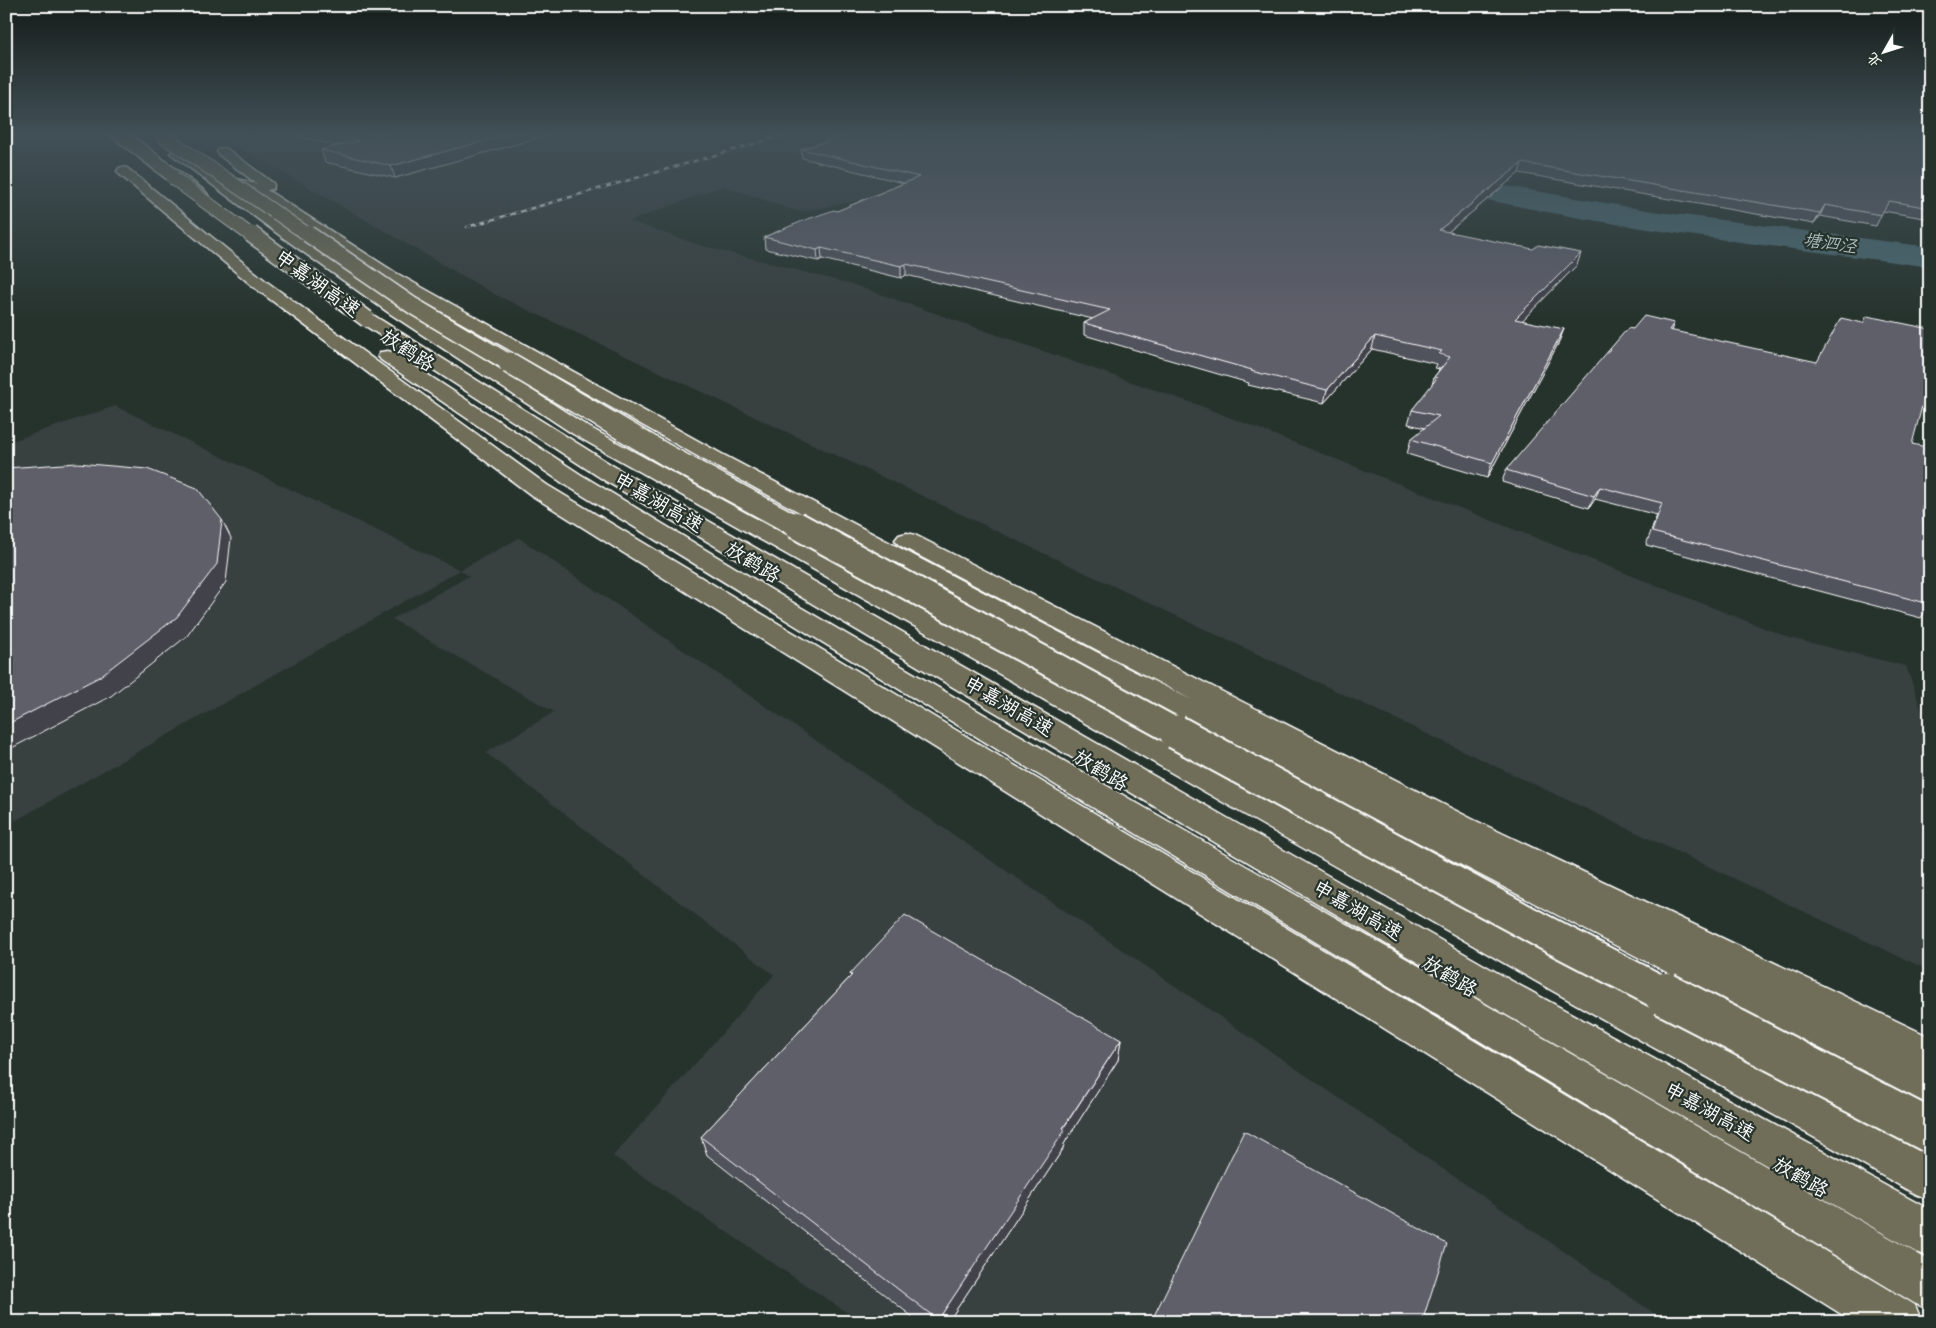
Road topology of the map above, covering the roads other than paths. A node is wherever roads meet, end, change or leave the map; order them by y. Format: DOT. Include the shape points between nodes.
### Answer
graph roads {
  1 [pos="153,196"];
  2 [pos="188,196"];
  3 [pos="199,196"];
  4 [pos="215,196"];
  5 [pos="225,196"];
  6 [pos="252,196"];
  7 [pos="266,196"];
  8 [pos="284,196"];
  9 [pos="1930,1056"];
  10 [pos="1930,1089"];
  11 [pos="1930,1131"];
  12 [pos="1930,1179"];
  13 [pos="1930,1235"];
  14 [pos="1930,1250"];
  15 [pos="1930,1287"];
  16 [pos="1898,1322"];
  1 -- 16 [label="main road, 放鹤路" via="261,286 539,490"];
  2 -- 15 [label="main road, bridge" via="187,200 282,281 374,348 572,479 1057,771"];
  3 -- 13 [label="main road, 申嘉湖高速, bridge" via="367,319 624,482 1504,996"];
  4 -- 14 [label="main road, 放鹤路, bridge" via="339,304 452,379 924,666 1496,1003"];
  5 -- 12 [label="main road, 放鹤路" via="287,234 580,430 1555,974"];
  6 -- 11 [label="main road, 申嘉湖高速, bridge" via="414,306 666,455 1542,931"];
  7 -- 10 [label="main road, bridge" via="390,276 721,462 1106,668"];
  8 -- 9 [label="main road" via="416,278 621,391 1452,824"];
}
